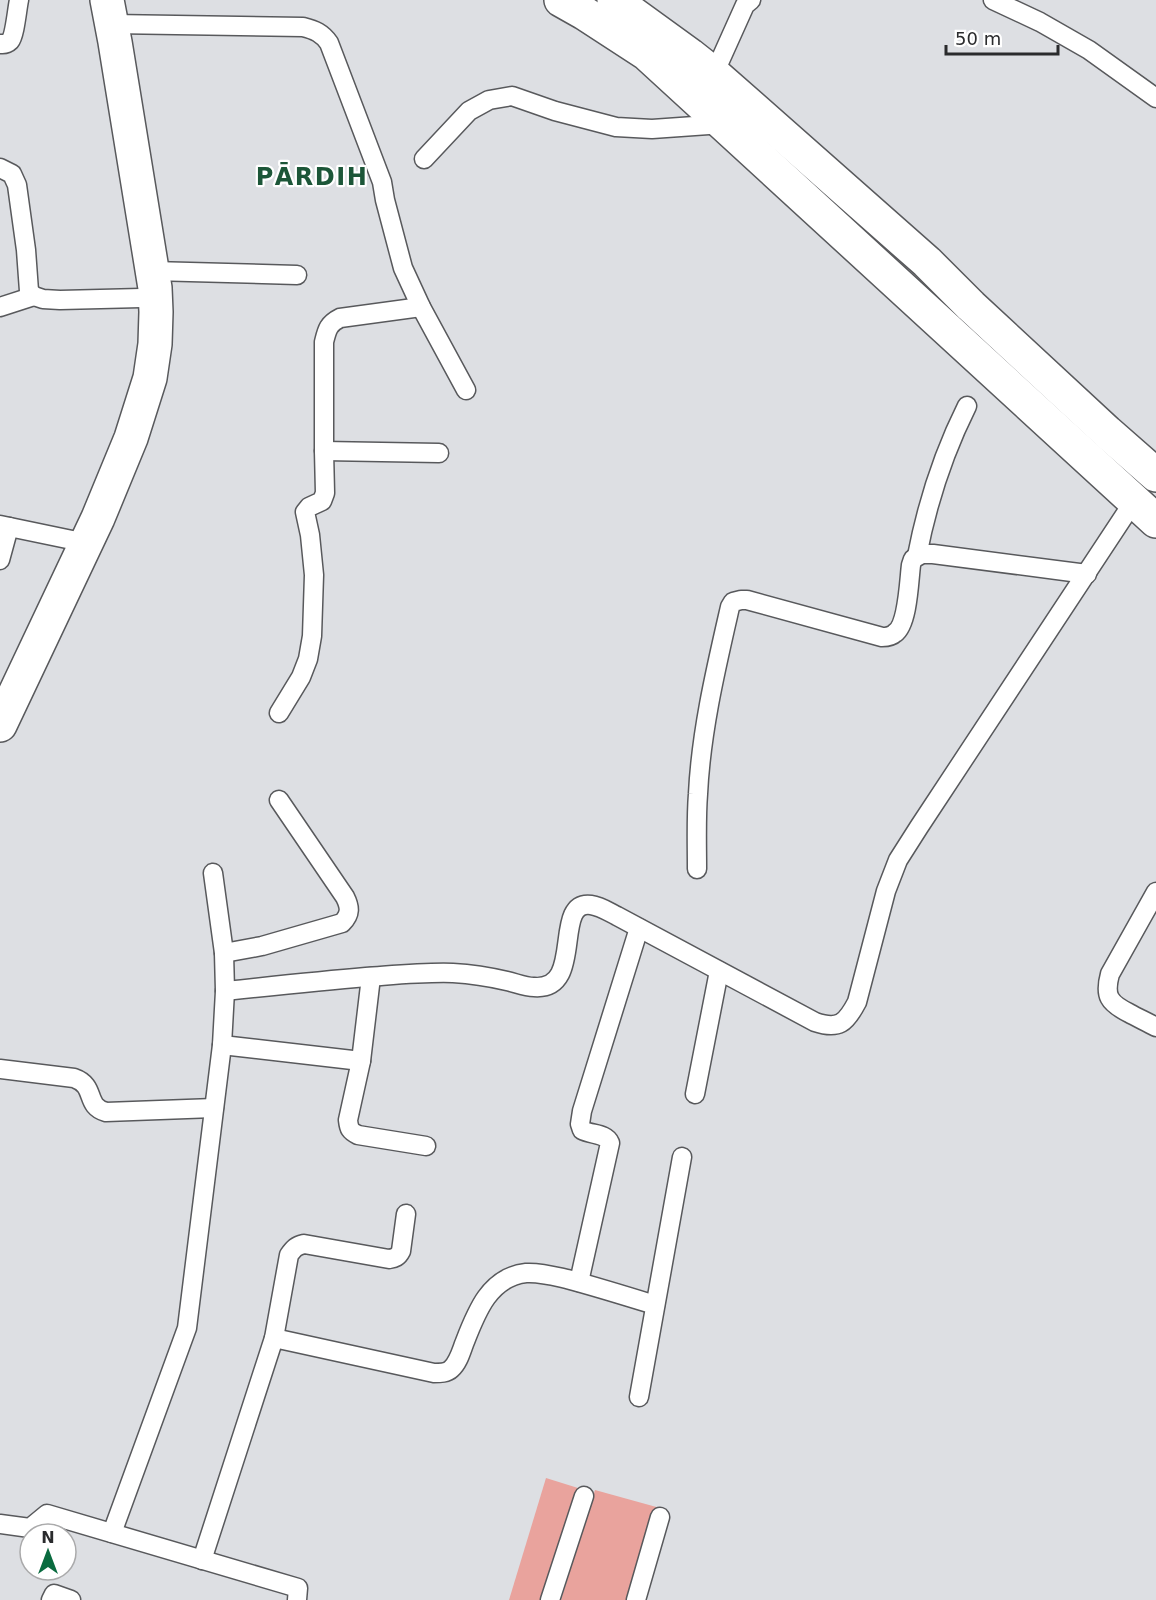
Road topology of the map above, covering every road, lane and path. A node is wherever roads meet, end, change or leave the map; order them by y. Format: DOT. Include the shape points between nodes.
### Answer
graph roads {
  1 [pos="17,0"];
  2 [pos="561,0"];
  3 [pos="614,0"];
  4 [pos="751,0"];
  5 [pos="993,0"];
  6 [pos="0,1"];
  7 [pos="104,8"];
  8 [pos="0,44"];
  9 [pos="714,74"];
  10 [pos="1156,99"];
  11 [pos="724,124"];
  12 [pos="424,159"];
  13 [pos="0,168"];
  14 [pos="927,261"];
  15 [pos="297,275"];
  16 [pos="146,284"];
  17 [pos="900,286"];
  18 [pos="34,296"];
  19 [pos="0,307"];
  20 [pos="421,307"];
  21 [pos="466,390"];
  22 [pos="967,406"];
  23 [pos="324,451"];
  24 [pos="439,453"];
  25 [pos="1156,475"];
  26 [pos="1145,511"];
  27 [pos="4,526"];
  28 [pos="72,540"];
  29 [pos="917,556"];
  30 [pos="0,560"];
  31 [pos="1087,573"];
  32 [pos="0,689"];
  33 [pos="279,713"];
  34 [pos="0,725"];
  35 [pos="279,800"];
  36 [pos="697,869"];
  37 [pos="213,873"];
  38 [pos="1156,892"];
  39 [pos="639,928"];
  40 [pos="224,953"];
  41 [pos="719,971"];
  42 [pos="371,977"];
  43 [pos="225,991"];
  44 [pos="1156,1027"];
  45 [pos="222,1045"];
  46 [pos="361,1061"];
  47 [pos="0,1069"];
  48 [pos="695,1094"];
  49 [pos="214,1108"];
  50 [pos="426,1146"];
  51 [pos="682,1157"];
  52 [pos="406,1214"];
  53 [pos="579,1282"];
  54 [pos="655,1305"];
  55 [pos="274,1338"];
  56 [pos="639,1397"];
  57 [pos="584,1496"];
  58 [pos="660,1517"];
  59 [pos="0,1524"];
  60 [pos="112,1533"];
  61 [pos="202,1560"];
  62 [pos="51,1600"];
  63 [pos="71,1600"];
  64 [pos="297,1600"];
  65 [pos="550,1600"];
  66 [pos="636,1600"];
  1 -- 6 [label="street"];
  1 -- 8 [label="street" via="10,41"];
  2 -- 11 [label="highway" via="647,54"];
  3 -- 9 [label="highway"];
  4 -- 9 [label="street"];
  5 -- 10 [label="street" via="1089,51"];
  7 -- 16 [label="highway"];
  7 -- 20 [label="street" via="303,27 322,34 382,182 403,268"];
  9 -- 14 [label="highway"];
  11 -- 12 [label="street" via="616,127 512,96 489,100 469,111"];
  11 -- 17 [label="highway"];
  13 -- 18 [label="street" via="12,174 17,185 29,291"];
  14 -- 17 [label="highway"];
  14 -- 25 [label="highway" via="970,306"];
  15 -- 16 [label="street"];
  16 -- 18 [label="street" via="60,300"];
  16 -- 28 [label="highway" via="140,361 132,390"];
  16 -- 34 [label="highway" via="156,312 155,344 142,407 98,518"];
  17 -- 26 [label="highway"];
  18 -- 19 [label="street"];
  20 -- 21 [label="street"];
  20 -- 23 [label="street" via="332,322 324,342"];
  22 -- 29 [label="street" via="932,490"];
  23 -- 24 [label="street"];
  23 -- 33 [label="street" via="324,498 305,512 314,575 310,648 301,677"];
  26 -- 31 [label="street"];
  27 -- 28 [label="street"];
  27 -- 30 [label="street"];
  28 -- 32 [label="highway"];
  29 -- 31 [label="street" via="933,554"];
  29 -- 36 [label="street" via="911,565 904,617 896,633 890,636 747,600 733,602 703,746"];
  31 -- 41 [label="street" via="898,860 850,1015 837,1025 821,1024"];
  35 -- 40 [label="street" via="345,897 349,906 347,918 342,923 262,946"];
  37 -- 40 [label="street"];
  38 -- 44 [label="street" via="1110,974 1108,992 1110,1002"];
  39 -- 41 [label="street"];
  39 -- 42 [label="street" via="599,907 580,906 571,919 564,967 546,986 454,973"];
  39 -- 53 [label="street" via="582,1111 582,1130 605,1137 610,1143"];
  40 -- 43 [label="street"];
  41 -- 48 [label="street"];
  42 -- 43 [label="street"];
  42 -- 46 [label="street"];
  43 -- 45 [label="street"];
  45 -- 46 [label="street"];
  45 -- 49 [label="street"];
  46 -- 50 [label="street" via="348,1120 351,1132"];
  47 -- 49 [label="street" via="82,1081 94,1106 106,1112"];
  49 -- 60 [label="street" via="187,1328"];
  51 -- 54 [label="street"];
  52 -- 55 [label="street" via="401,1251 394,1258 304,1244 293,1249"];
  53 -- 54 [label="street"];
  53 -- 55 [label="street" via="530,1273 503,1280 476,1314 460,1355 445,1372 434,1373"];
  54 -- 56 [label="street"];
  55 -- 61 [label="street"];
  57 -- 65 [label="street"];
  58 -- 66 [label="street"];
  59 -- 60 [label="street" via="30,1528 47,1514"];
  60 -- 61 [label="street"];
  61 -- 64 [label="street" via="298,1588"];
  62 -- 63 [label="street" via="54,1594"];
}
